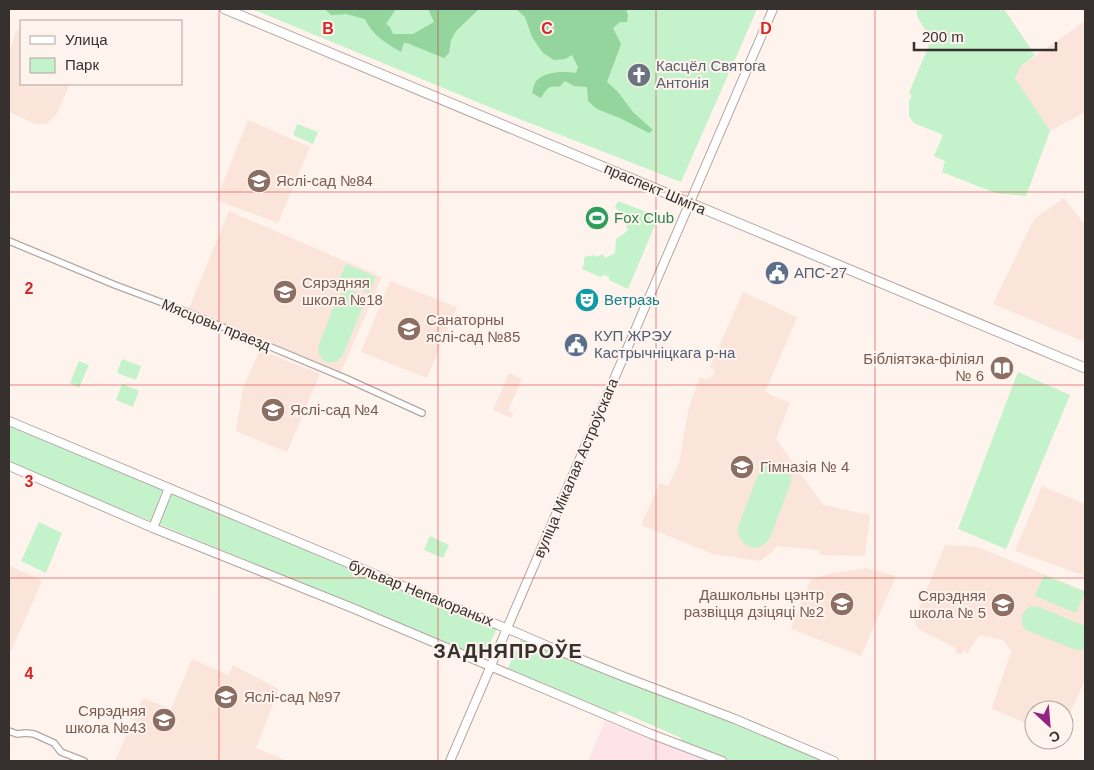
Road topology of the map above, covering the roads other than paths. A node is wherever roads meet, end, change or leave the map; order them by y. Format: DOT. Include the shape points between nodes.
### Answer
graph roads {
  1 [pos="225,9"];
  2 [pos="773,9"];
  3 [pos="690,203"];
  4 [pos="9,241"];
  5 [pos="1085,368"];
  6 [pos="422,413"];
  7 [pos="9,421"];
  8 [pos="9,466"];
  9 [pos="168,488"];
  10 [pos="153,528"];
  11 [pos="507,628"];
  12 [pos="490,667"];
  13 [pos="9,730"];
  14 [pos="84,761"];
  15 [pos="450,761"];
  16 [pos="722,761"];
  17 [pos="834,761"];
  1 -- 3 [label="main road, праспект Шміта"];
  2 -- 3 [label="main road, вуліца Мікалая Астроўскага"];
  3 -- 5 [label="main road, праспект Шміта"];
  3 -- 11 [label="main road, вуліца Мікалая Астроўскага"];
  4 -- 6 [label="street, Мясцовы праезд" via="337,374"];
  7 -- 9 [label="main road, бульвар Непакораных"];
  8 -- 10 [label="main road"];
  9 -- 10 [label="main road"];
  9 -- 11 [label="main road, бульвар Непакораных"];
  10 -- 12 [label="main road"];
  11 -- 12 [label="main road, вуліца Мікалая Астроўскага"];
  11 -- 17 [label="main road, бульвар Непакораных"];
  12 -- 15 [label="main road, вуліца Мікалая Астроўскага"];
  12 -- 16 [label="main road"];
  13 -- 14 [label="street" via="17,734 34,734 54,743 61,752"];
}
